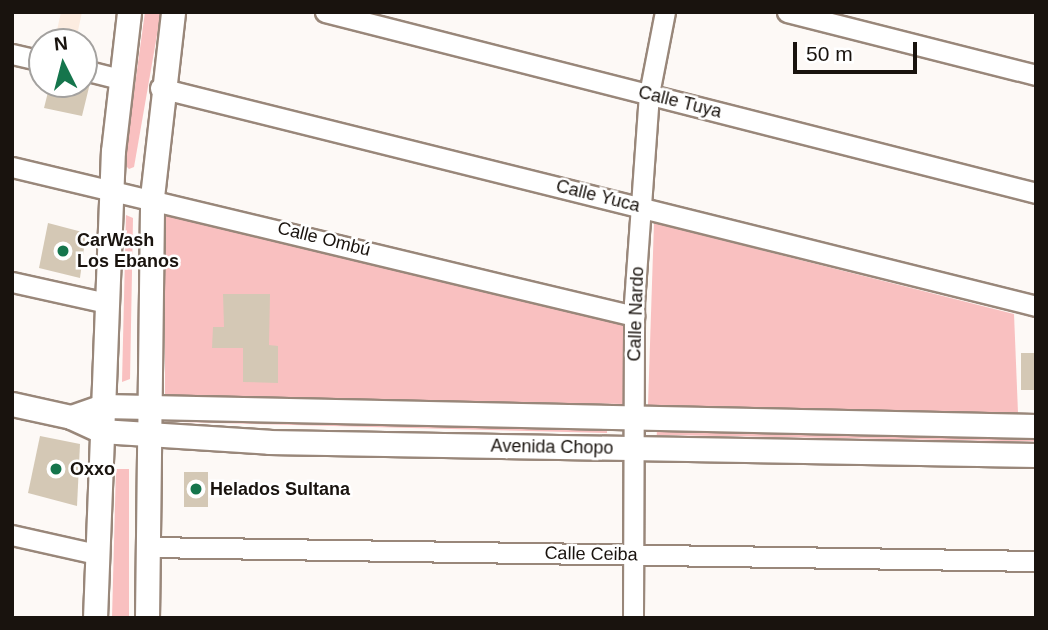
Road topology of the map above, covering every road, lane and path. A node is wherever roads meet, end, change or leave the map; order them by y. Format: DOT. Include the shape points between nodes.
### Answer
graph roads {
  1 [pos="129,12"];
  2 [pos="173,12"];
  3 [pos="325,12"];
  4 [pos="665,12"];
  5 [pos="787,12"];
  6 [pos="98,74"];
  7 [pos="1036,75"];
  8 [pos="120,79"];
  9 [pos="160,88"];
  10 [pos="649,94"];
  11 [pos="12,167"];
  12 [pos="111,190"];
  13 [pos="1036,193"];
  14 [pos="152,197"];
  15 [pos="642,207"];
  16 [pos="12,282"];
  17 [pos="107,303"];
  18 [pos="1036,306"];
  19 [pos="634,316"];
  20 [pos="12,404"];
  21 [pos="103,406"];
  22 [pos="147,407"];
  23 [pos="71,417"];
  24 [pos="634,418"];
  25 [pos="1036,426"];
  26 [pos="101,431"];
  27 [pos="146,436"];
  28 [pos="634,449"];
  29 [pos="1036,455"];
  30 [pos="12,535"];
  31 [pos="147,547"];
  32 [pos="96,554"];
  33 [pos="634,555"];
  34 [pos="1036,561"];
  35 [pos="95,618"];
  36 [pos="147,618"];
  37 [pos="633,618"];
  1 -- 8 [label="street"];
  2 -- 9 [label="street"];
  3 -- 10 [label="street, Calle Tuya"];
  4 -- 10 [label="street, Calle Nardo"];
  5 -- 7 [label="street"];
  6 -- 8 [label="street"];
  8 -- 12 [label="street"];
  9 -- 14 [label="street"];
  9 -- 15 [label="street, Calle Yuca"];
  10 -- 13 [label="street, Calle Tuya"];
  10 -- 15 [label="street, Calle Nardo"];
  11 -- 12 [label="street, Calle Ombú"];
  12 -- 14 [label="street, Calle Ombú"];
  12 -- 17 [label="street"];
  14 -- 19 [label="street, Calle Ombú"];
  14 -- 22 [label="street"];
  15 -- 18 [label="street, Calle Yuca"];
  15 -- 19 [label="street, Calle Nardo"];
  16 -- 17 [label="street"];
  17 -- 21 [label="street"];
  19 -- 24 [label="street, Calle Nardo"];
  20 -- 23 [label="street, Avenida Chopo"];
  21 -- 22 [label="street, Avenida Chopo"];
  21 -- 23 [label="street, Avenida Chopo"];
  21 -- 26 [label="street"];
  22 -- 24 [label="street, Avenida Chopo"];
  22 -- 27 [label="street"];
  23 -- 26 [label="street, Avenida Chopo"];
  24 -- 25 [label="street, Avenida Chopo"];
  24 -- 28 [label="street, Calle Nardo"];
  26 -- 27 [label="street, Avenida Chopo"];
  26 -- 32 [label="street"];
  27 -- 28 [label="street, Avenida Chopo"];
  27 -- 31 [label="street"];
  28 -- 29 [label="street, Avenida Chopo"];
  28 -- 33 [label="street, Calle Nardo"];
  30 -- 32 [label="street"];
  31 -- 33 [label="street, Calle Ceiba"];
  31 -- 36 [label="street"];
  32 -- 35 [label="street"];
  33 -- 34 [label="street, Calle Ceiba"];
  33 -- 37 [label="street, Calle Nardo"];
}
